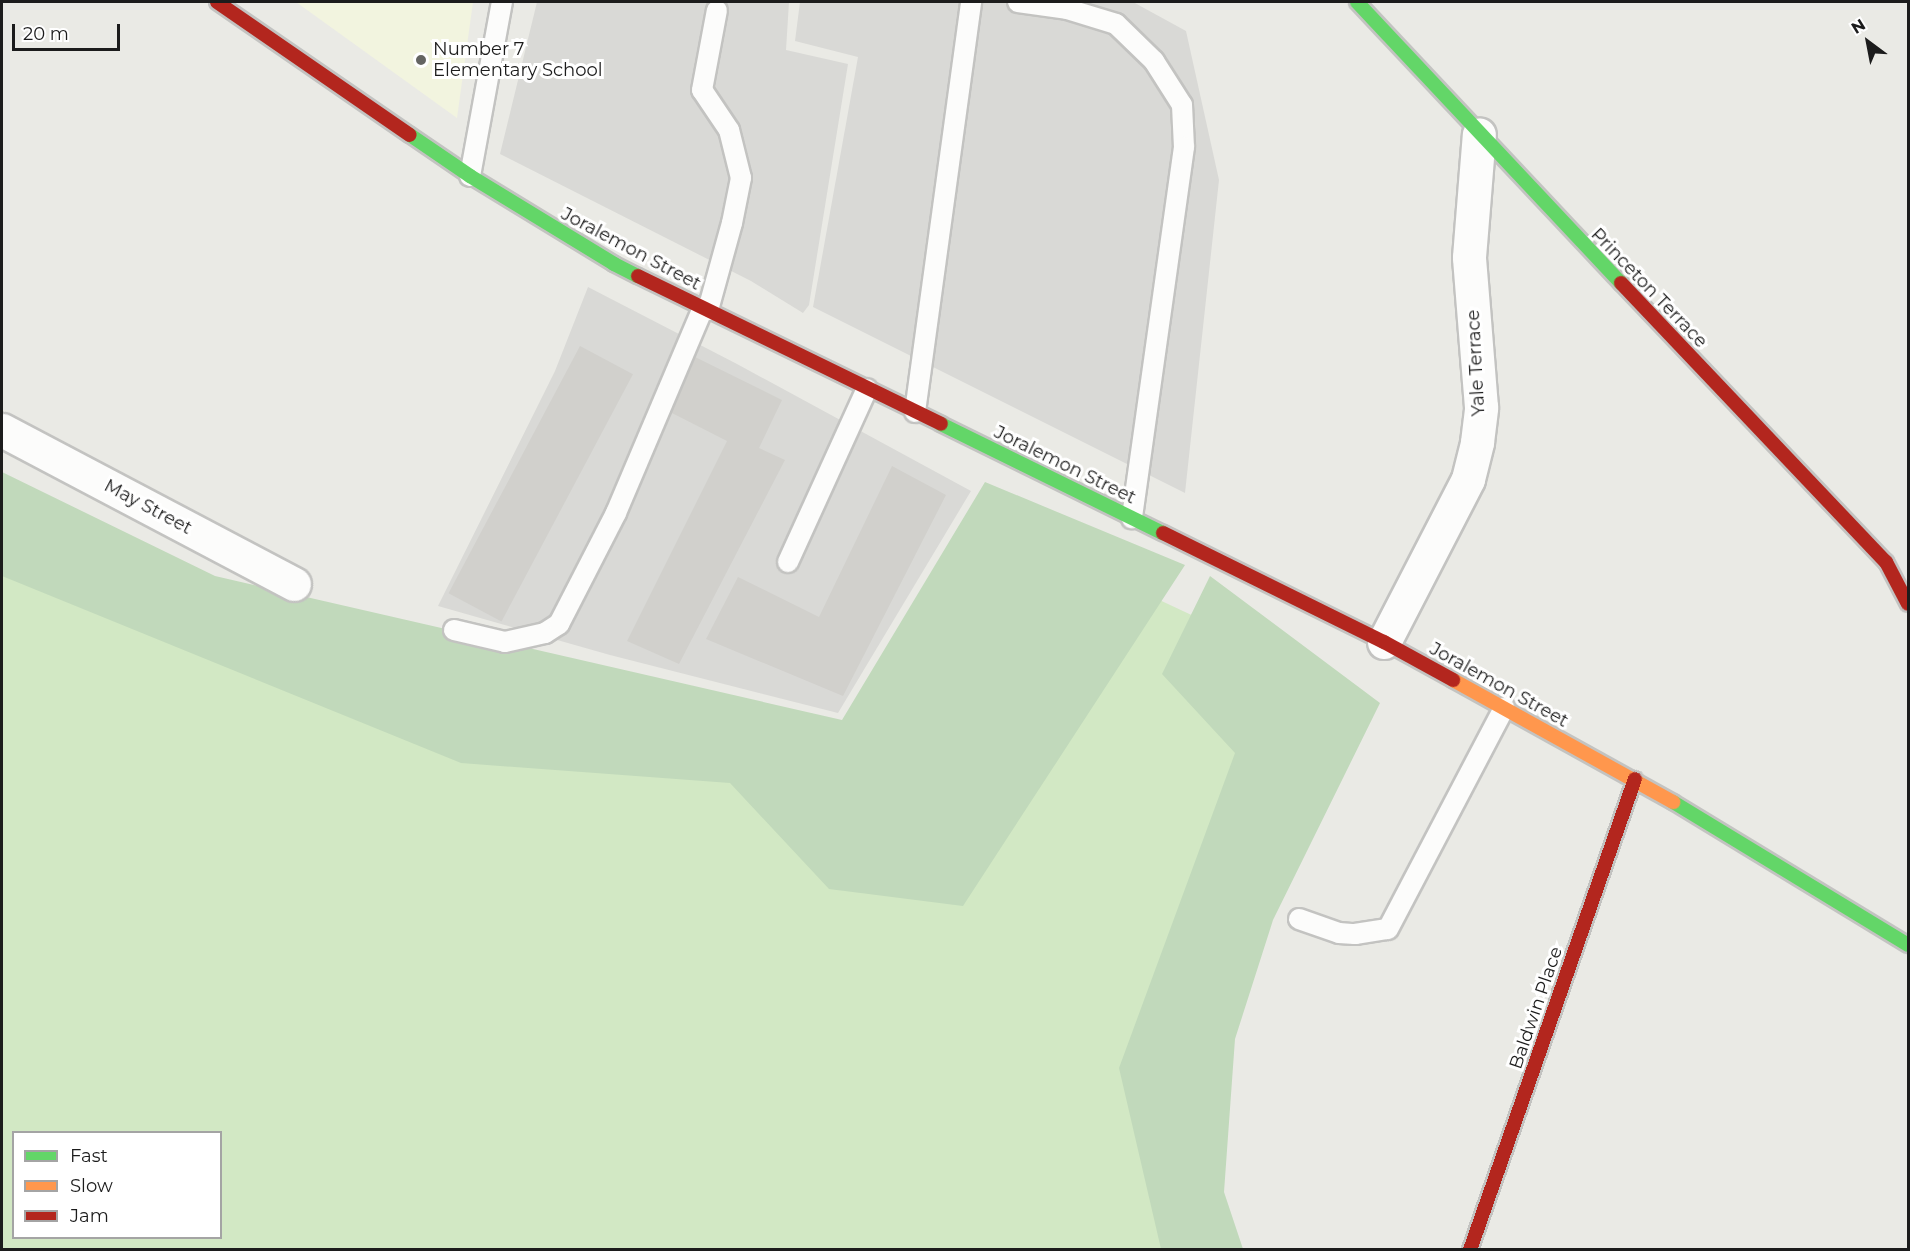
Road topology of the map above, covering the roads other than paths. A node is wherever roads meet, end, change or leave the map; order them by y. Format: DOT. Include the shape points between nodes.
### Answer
graph roads {
  1 [pos="217,2"];
  2 [pos="502,2"];
  3 [pos="971,2"];
  4 [pos="1018,2"];
  5 [pos="1357,2"];
  6 [pos="717,10"];
  7 [pos="1479,134"];
  8 [pos="470,176"];
  9 [pos="705,309"];
  10 [pos="867,389"];
  11 [pos="915,412"];
  12 [pos="2,430"];
  13 [pos="1132,519"];
  14 [pos="788,562"];
  15 [pos="294,584"];
  16 [pos="1908,604"];
  17 [pos="454,630"];
  18 [pos="1384,642"];
  19 [pos="1504,708"];
  20 [pos="1635,779"];
  21 [pos="1299,919"];
  22 [pos="1908,945"];
  23 [pos="1470,1250"];
  1 -- 8 [label="street, Joralemon Street"];
  2 -- 8 [label="lane"];
  3 -- 11 [label="lane"];
  4 -- 13 [label="lane" via="1067,9 1116,24 1154,61 1182,105 1184,147"];
  5 -- 7 [label="street, Princeton Terrace"];
  6 -- 9 [label="lane" via="702,90 729,130 741,177 732,223"];
  7 -- 16 [label="street, Princeton Terrace" via="1886,562"];
  7 -- 18 [label="street, Yale Terrace" via="1468,256 1481,407 1477,442 1468,479"];
  8 -- 9 [label="street, Joralemon Street" via="614,264"];
  9 -- 10 [label="street, Joralemon Street"];
  9 -- 17 [label="lane" via="616,513 559,624 544,633 505,642"];
  10 -- 11 [label="street, Joralemon Street"];
  10 -- 14 [label="lane"];
  11 -- 13 [label="street, Joralemon Street"];
  12 -- 15 [label="street, May Street"];
  13 -- 18 [label="street, Joralemon Street"];
  18 -- 19 [label="street, Joralemon Street"];
  19 -- 20 [label="street, Joralemon Street"];
  19 -- 21 [label="lane" via="1388,929 1339,933"];
  20 -- 22 [label="street, Joralemon Street"];
  20 -- 23 [label="street, Baldwin Place"];
}
